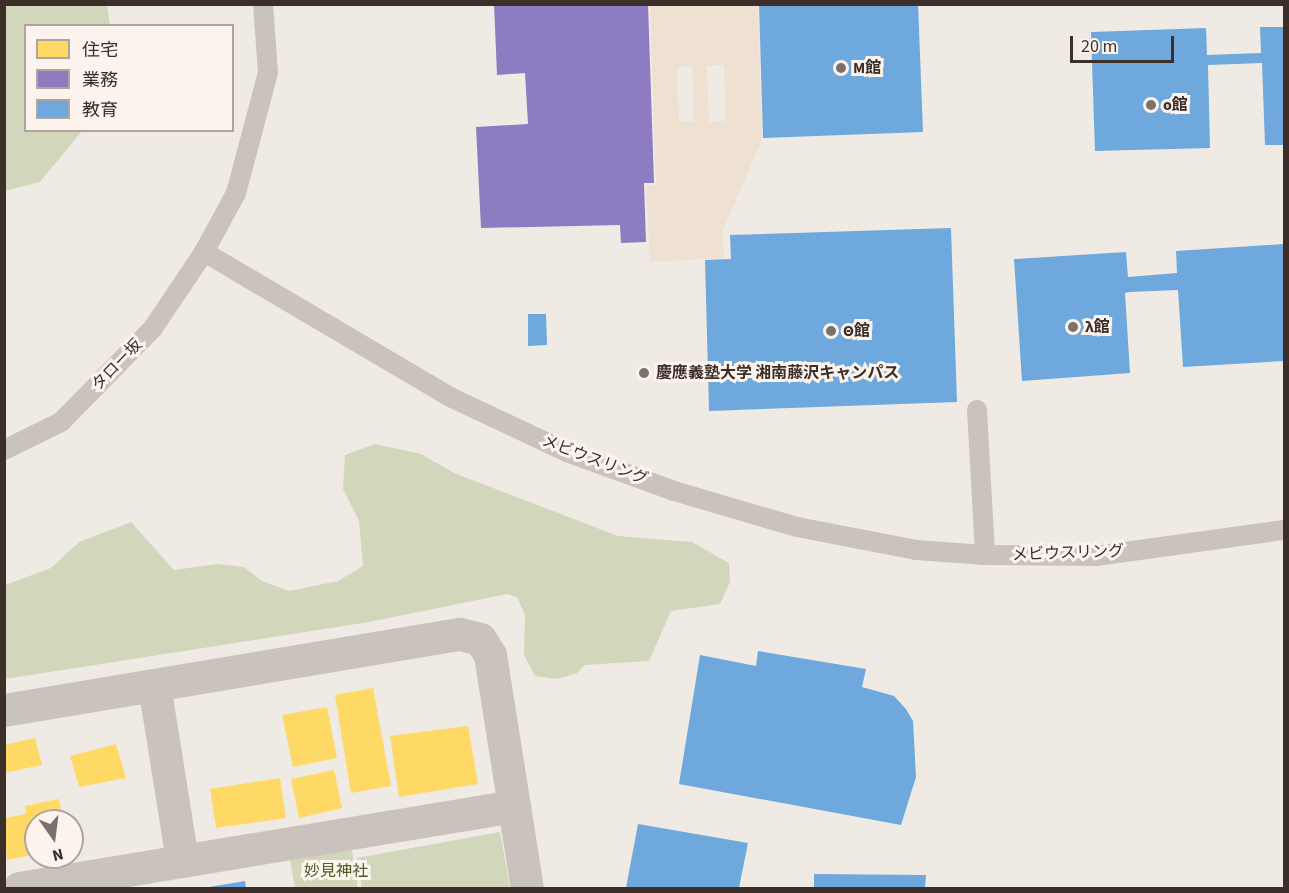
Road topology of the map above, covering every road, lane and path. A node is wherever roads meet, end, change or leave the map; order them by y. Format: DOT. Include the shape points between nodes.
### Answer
graph roads {
  1 [pos="263,4"];
  2 [pos="204,252"];
  3 [pos="977,410"];
  4 [pos="4,450"];
  5 [pos="1284,530"];
  6 [pos="985,555"];
  7 [pos="154,684"];
  8 [pos="4,711"];
  9 [pos="514,806"];
  10 [pos="182,860"];
  11 [pos="19,888"];
  12 [pos="527,888"];
  1 -- 2 [label="lane" via="268,73 236,193"];
  2 -- 4 [label="lane, タロー坂" via="153,328 61,422"];
  2 -- 6 [label="lane, メビウスリング" via="450,397 567,452 797,527 916,550"];
  3 -- 6 [label="lane"];
  5 -- 6 [label="lane, メビウスリング" via="1096,556"];
  7 -- 8 [label="street"];
  7 -- 9 [label="street" via="460,634 480,639 490,655"];
  7 -- 10 [label="street"];
  9 -- 10 [label="street"];
  9 -- 12 [label="street"];
  10 -- 11 [label="street"];
}
